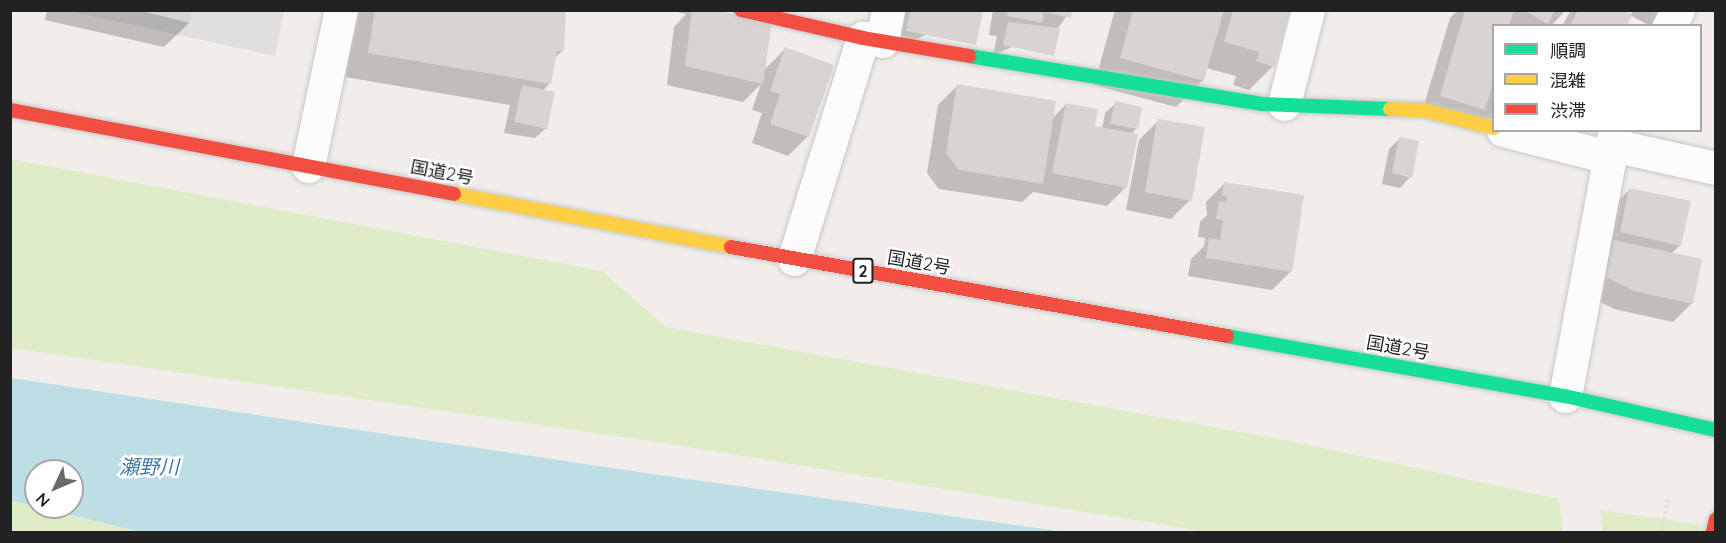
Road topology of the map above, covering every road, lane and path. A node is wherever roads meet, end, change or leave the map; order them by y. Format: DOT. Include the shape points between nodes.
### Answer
graph roads {
  1 [pos="341,10"];
  2 [pos="741,10"];
  3 [pos="1308,10"];
  4 [pos="1678,10"];
  5 [pos="1670,24"];
  6 [pos="878,30"];
  7 [pos="1284,104"];
  8 [pos="10,110"];
  9 [pos="1492,127"];
  10 [pos="1519,132"];
  11 [pos="1612,144"];
  12 [pos="308,166"];
  13 [pos="1716,168"];
  14 [pos="794,259"];
  15 [pos="1565,396"];
  16 [pos="1716,429"];
  17 [pos="1668,498"];
  18 [pos="1716,519"];
  19 [pos="1662,532"];
  20 [pos="1713,532"];
  1 -- 12 [label="street"];
  2 -- 6 [label="main road"];
  3 -- 7 [label="street"];
  4 -- 5 [label="street"];
  6 -- 7 [label="main road"];
  6 -- 14 [label="street"];
  7 -- 9 [label="main road" via="1423,110"];
  8 -- 12 [label="main road, 国道2号 / 2"];
  10 -- 11 [label="street"];
  11 -- 13 [label="street"];
  11 -- 15 [label="street"];
  12 -- 14 [label="main road, 国道2号 / 2"];
  14 -- 15 [label="main road, 国道2号 / 2"];
  15 -- 16 [label="main road, 国道2号 / 2"];
  17 -- 19 [label="path"];
  18 -- 20 [label="main road"];
}
